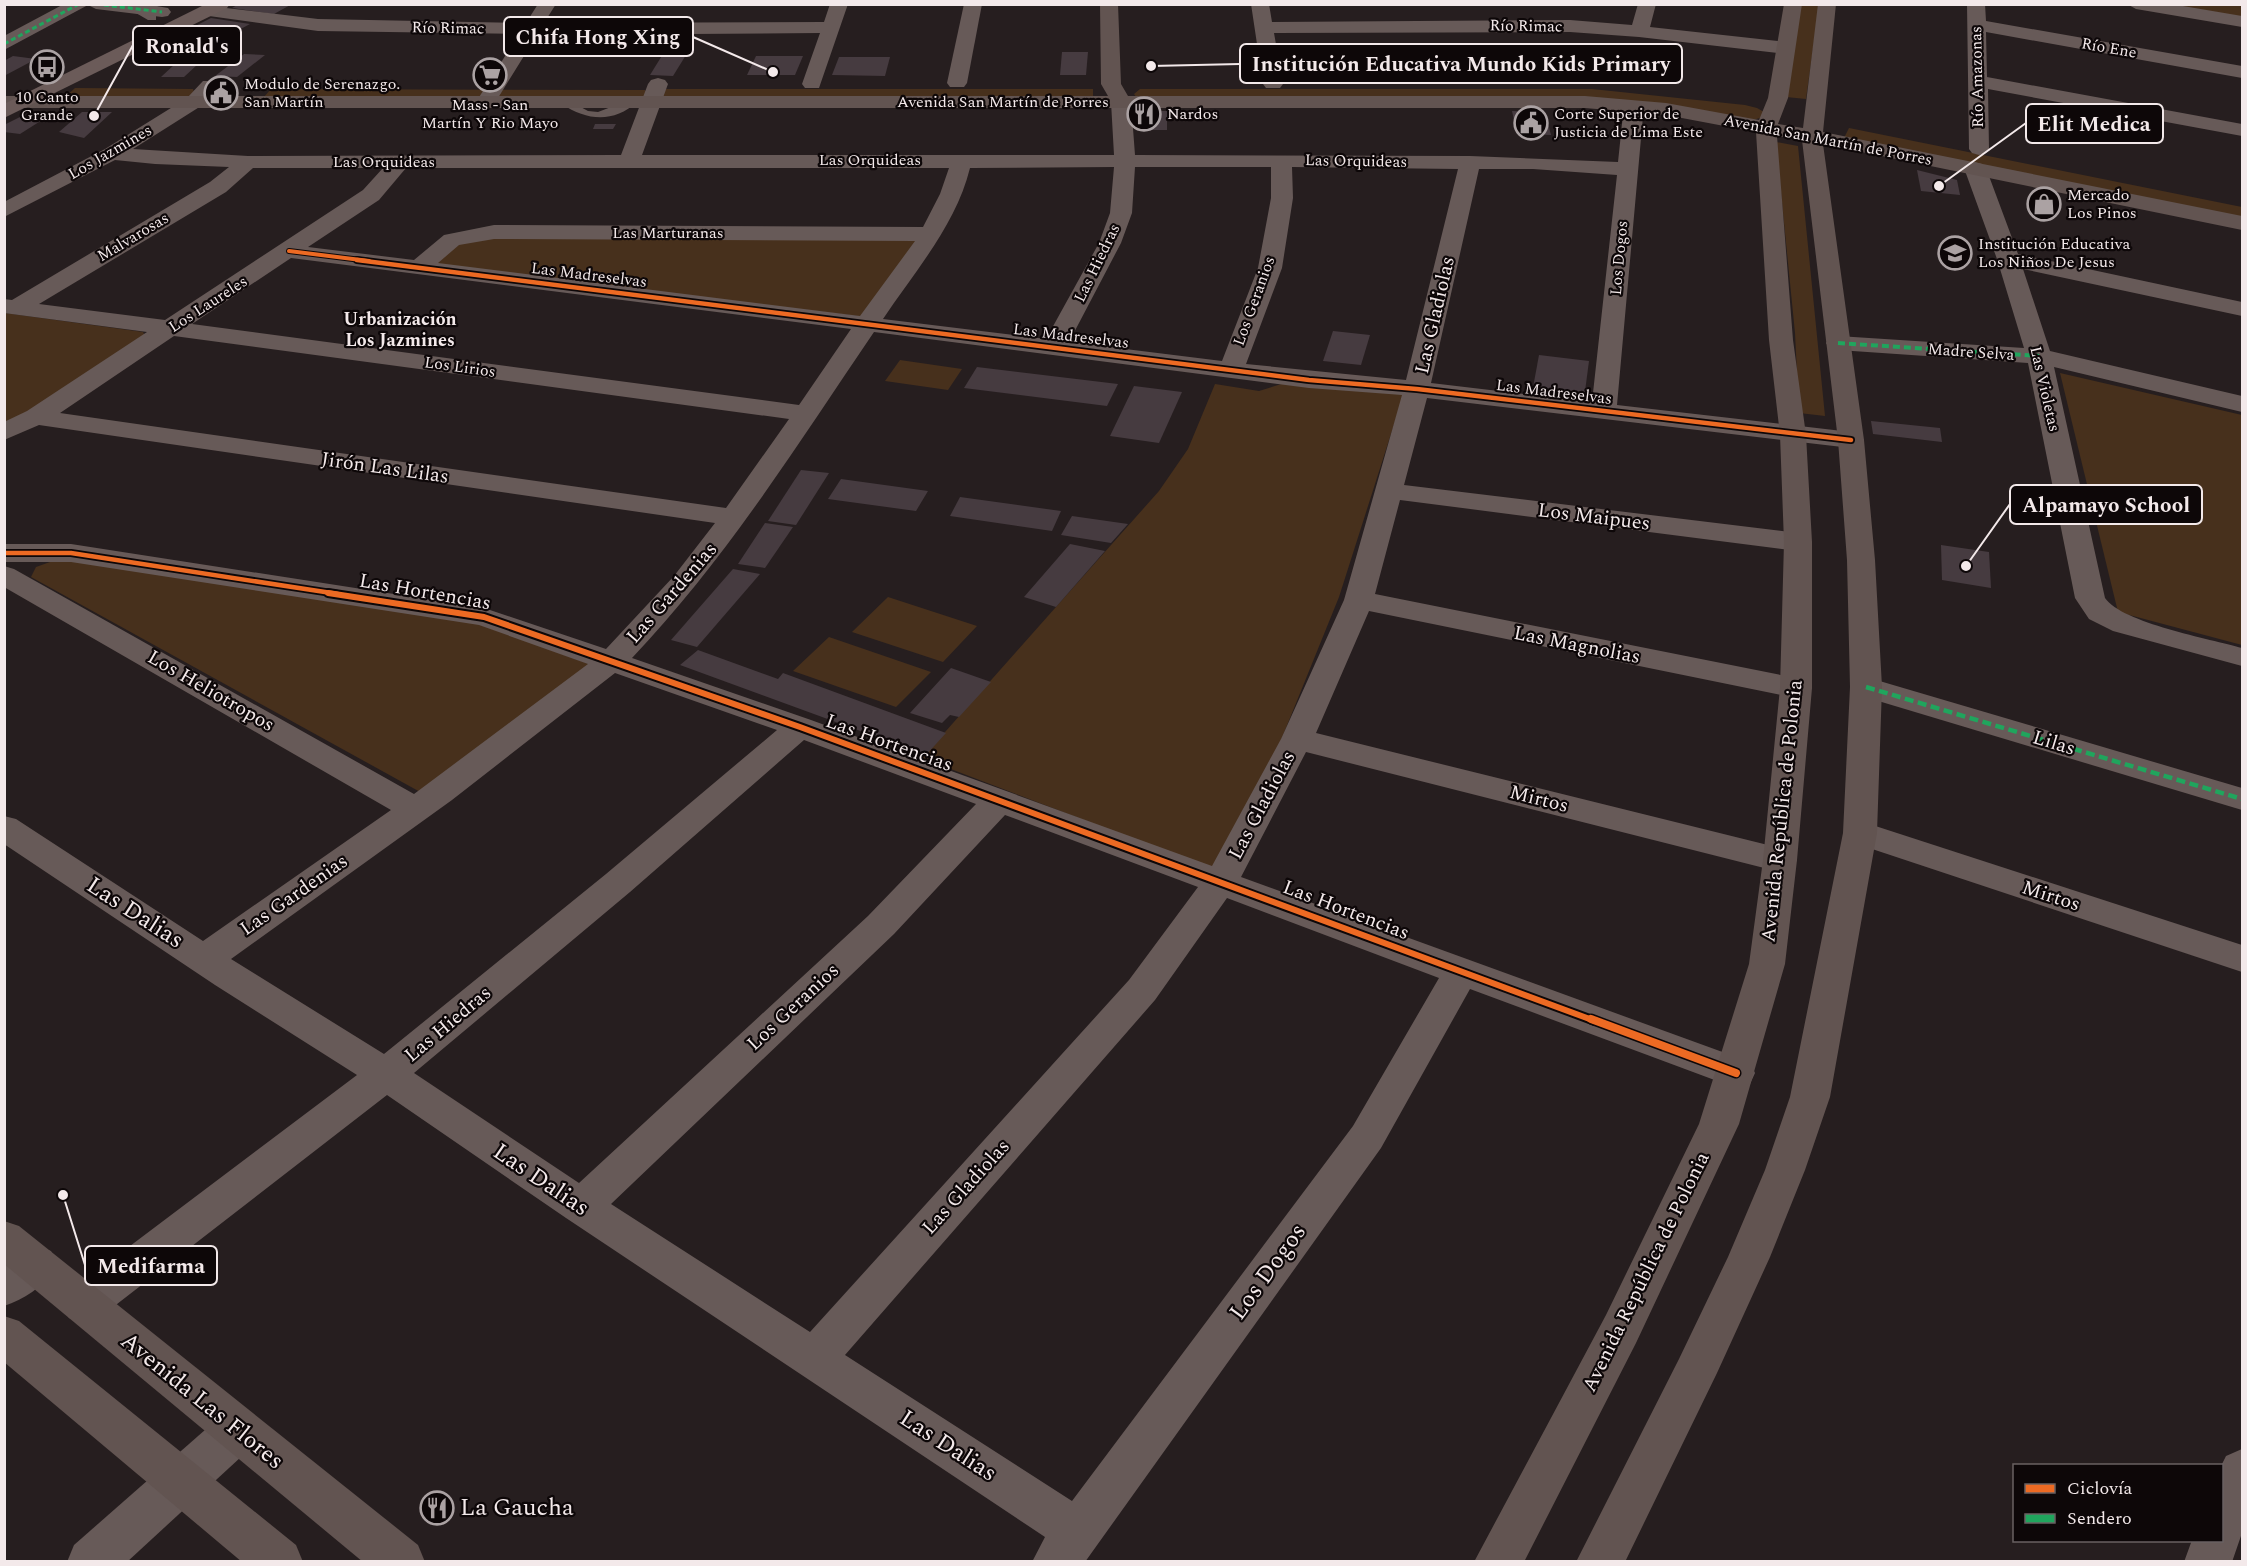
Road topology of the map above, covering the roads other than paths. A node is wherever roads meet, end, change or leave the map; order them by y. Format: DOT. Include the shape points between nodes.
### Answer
graph roads {
  1 [pos="79,4"];
  2 [pos="96,4"];
  3 [pos="547,4"];
  4 [pos="839,4"];
  5 [pos="973,4"];
  6 [pos="1109,4"];
  7 [pos="1260,4"];
  8 [pos="1647,4"];
  9 [pos="1793,4"];
  10 [pos="1827,4"];
  11 [pos="1976,4"];
  12 [pos="2136,4"];
  13 [pos="215,8"];
  14 [pos="159,10"];
  15 [pos="2242,22"];
  16 [pos="1976,25"];
  17 [pos="832,27"];
  18 [pos="131,28"];
  19 [pos="1264,28"];
  20 [pos="532,29"];
  21 [pos="1639,31"];
  22 [pos="4,44"];
  23 [pos="1786,48"];
  24 [pos="2242,72"];
  25 [pos="1978,81"];
  26 [pos="813,84"];
  27 [pos="957,84"];
  28 [pos="1273,84"];
  29 [pos="210,85"];
  30 [pos="59,86"];
  31 [pos="8,87"];
  32 [pos="1116,93"];
  33 [pos="1688,93"];
  34 [pos="492,94"];
  35 [pos="646,96"];
  36 [pos="4,102"];
  37 [pos="27,102"];
  38 [pos="194,102"];
  39 [pos="1634,105"];
  40 [pos="4,112"];
  41 [pos="1764,112"];
  42 [pos="1818,123"];
  43 [pos="2242,130"];
  44 [pos="1957,144"];
  45 [pos="112,153"];
  46 [pos="2002,153"];
  47 [pos="1977,159"];
  48 [pos="961,160"];
  49 [pos="1125,160"];
  50 [pos="1281,161"];
  51 [pos="248,162"];
  52 [pos="400,162"];
  53 [pos="629,162"];
  54 [pos="1470,162"];
  55 [pos="1628,170"];
  56 [pos="4,211"];
  57 [pos="2242,223"];
  58 [pos="929,234"];
  59 [pos="289,251"];
  60 [pos="2008,259"];
  61 [pos="418,268"];
  62 [pos="10,307"];
  63 [pos="2242,309"];
  64 [pos="868,323"];
  65 [pos="171,328"];
  66 [pos="1838,342"];
  67 [pos="1054,348"];
  68 [pos="2039,356"];
  69 [pos="1231,370"];
  70 [pos="1418,389"];
  71 [pos="2242,404"];
  72 [pos="1604,411"];
  73 [pos="807,414"];
  74 [pos="36,417"];
  75 [pos="4,432"];
  76 [pos="1793,435"];
  77 [pos="1851,440"];
  78 [pos="1390,491"];
  79 [pos="735,518"];
  80 [pos="1798,542"];
  81 [pos="4,553"];
  82 [pos="4,575"];
  83 [pos="1359,600"];
  84 [pos="2242,657"];
  85 [pos="613,660"];
  86 [pos="1866,687"];
  87 [pos="1796,688"];
  88 [pos="800,728"];
  89 [pos="1297,738"];
  90 [pos="2242,799"];
  91 [pos="999,801"];
  92 [pos="415,809"];
  93 [pos="4,827"];
  94 [pos="1860,833"];
  95 [pos="1780,860"];
  96 [pos="1221,882"];
  97 [pos="204,959"];
  98 [pos="2242,959"];
  99 [pos="1462,971"];
  100 [pos="1736,1073"];
  101 [pos="386,1074"];
  102 [pos="580,1206"];
  103 [pos="15,1264"];
  104 [pos="84,1305"];
  105 [pos="4,1335"];
  106 [pos="814,1358"];
  107 [pos="238,1430"];
  108 [pos="2242,1471"];
  109 [pos="182,1481"];
  110 [pos="2223,1523"];
  111 [pos="2215,1542"];
  112 [pos="1067,1547"];
  113 [pos="91,1562"];
  114 [pos="279,1562"];
  115 [pos="401,1562"];
  116 [pos="1498,1562"];
  117 [pos="1600,1562"];
  118 [pos="2208,1562"];
  1 -- 22 [label="street"];
  2 -- 14 [label="street"];
  3 -- 20 [label="street"];
  4 -- 17 [label="street"];
  5 -- 27 [label="street"];
  6 -- 32 [label="main road"];
  7 -- 19 [label="street"];
  8 -- 21 [label="street"];
  9 -- 23 [label="main road, Avenida República de Polonia"];
  10 -- 42 [label="main road"];
  11 -- 16 [label="street, Río Amazonas"];
  12 -- 15 [label="street"];
  13 -- 20 [label="street, Río Rimac" via="318,25"];
  13 -- 30 [label="main road"];
  14 -- 18 [label="main road"];
  16 -- 24 [label="street, Río Ene"];
  16 -- 25 [label="street, Río Amazonas"];
  17 -- 20 [label="street, Río Rimac"];
  17 -- 26 [label="street"];
  19 -- 21 [label="street, Río Rimac" via="1513,25"];
  19 -- 28 [label="street"];
  20 -- 34 [label="street"];
  21 -- 23 [label="street, Río Rimac"];
  23 -- 41 [label="main road, Avenida República de Polonia" via="1778,98"];
  25 -- 43 [label="street"];
  25 -- 47 [label="street, Río Amazonas"];
  26 -- 27 [label="main road, Avenida San Martín de Porres"];
  26 -- 35 [label="main road, Avenida San Martín de Porres"];
  27 -- 32 [label="main road, Avenida San Martín de Porres"];
  28 -- 32 [label="main road, Avenida San Martín de Porres"];
  28 -- 33 [label="main road, Avenida San Martín de Porres" via="1559,83"];
  29 -- 30 [label="main road, Avenida San Martín de Porres"];
  29 -- 34 [label="main road, Avenida San Martín de Porres"];
  29 -- 38 [label="street, Los Jazmines"];
  30 -- 31 [label="main road, Avenida San Martín de Porres"];
  30 -- 37 [label="main road"];
  32 -- 35 [label="main road, Avenida San Martín de Porres"];
  32 -- 39 [label="main road, Avenida San Martín de Porres"];
  32 -- 49 [label="street, Las Hiedras"];
  34 -- 35 [label="main road, Avenida San Martín de Porres"];
  34 -- 35 [label="main road, Avenida San Martín de Porres" via="566,102"];
  34 -- 38 [label="main road, Avenida San Martín de Porres"];
  35 -- 53 [label="street"];
  36 -- 37 [label="main road, Avenida San Martín de Porres"];
  37 -- 38 [label="main road, Avenida San Martín de Porres"];
  37 -- 40 [label="main road"];
  38 -- 45 [label="street, Los Jazmines"];
  39 -- 41 [label="main road, Avenida San Martín de Porres"];
  39 -- 55 [label="street, Los Dogos"];
  41 -- 42 [label="main road, Avenida San Martín de Porres"];
  41 -- 76 [label="main road, Avenida República de Polonia" via="1781,340"];
  42 -- 47 [label="main road, Avenida San Martín de Porres"];
  42 -- 66 [label="main road"];
  44 -- 47 [label="main road, Avenida San Martín de Porres"];
  45 -- 51 [label="street, Las Orquideas"];
  45 -- 56 [label="street, Los Jazmines"];
  46 -- 47 [label="main road, Avenida San Martín de Porres"];
  47 -- 57 [label="main road, Avenida San Martín de Porres"];
  47 -- 60 [label="street, Las Violetas"];
  48 -- 49 [label="street, Las Orquideas"];
  48 -- 53 [label="street, Las Orquideas"];
  48 -- 58 [label="street, Las Gardenias" via="950,199"];
  49 -- 50 [label="street, Las Orquideas"];
  49 -- 67 [label="street, Las Hiedras" via="1121,213 1110,243"];
  50 -- 54 [label="street, Las Orquideas"];
  50 -- 69 [label="street, Los Geranios" via="1282,198 1270,268"];
  51 -- 52 [label="street, Las Orquideas"];
  51 -- 62 [label="street, Malvarosas" via="218,187"];
  52 -- 53 [label="street, Las Orquideas"];
  52 -- 59 [label="street, Los Laureles" via="371,195"];
  54 -- 55 [label="street, Las Orquideas"];
  54 -- 70 [label="street, Las Gladiolas"];
  55 -- 72 [label="street, Los Dogos"];
  58 -- 61 [label="street, Las Marturanas" via="494,232 452,240"];
  58 -- 64 [label="street, Las Gardenias"];
  59 -- 61 [label="street, Las Madreselvas"];
  59 -- 65 [label="street, Los Laureles"];
  60 -- 63 [label="street"];
  60 -- 68 [label="street, Las Violetas"];
  61 -- 64 [label="street, Las Madreselvas"];
  62 -- 65 [label="street, Los Lirios"];
  64 -- 67 [label="street, Las Madreselvas"];
  64 -- 73 [label="street, Las Gardenias"];
  65 -- 73 [label="street, Los Lirios"];
  65 -- 74 [label="street, Los Laureles"];
  66 -- 68 [label="street, Madre Selva"];
  66 -- 77 [label="main road"];
  67 -- 69 [label="street, Las Madreselvas"];
  68 -- 71 [label="street, Madre Selva"];
  68 -- 84 [label="street, Las Violetas" via="2091,598 2100,613 2124,625"];
  69 -- 70 [label="street, Las Madreselvas"];
  70 -- 72 [label="street, Las Madreselvas"];
  70 -- 78 [label="street, Las Gladiolas"];
  72 -- 76 [label="street, Las Madreselvas"];
  73 -- 79 [label="street, Las Gardenias"];
  74 -- 75 [label="street, Los Laureles"];
  74 -- 79 [label="street, Jirón Las Lilas"];
  76 -- 77 [label="street, Las Madreselvas"];
  76 -- 80 [label="main road, Avenida República de Polonia"];
  77 -- 86 [label="main road"];
  78 -- 80 [label="street, Los Maipues"];
  78 -- 83 [label="street, Las Gladiolas"];
  79 -- 85 [label="street, Las Gardenias" via="679,591"];
  80 -- 87 [label="main road, Avenida República de Polonia"];
  81 -- 85 [label="street, Las Hortencias" via="71,553 484,617"];
  82 -- 92 [label="street, Los Heliotropos"];
  83 -- 87 [label="street, Las Magnolias"];
  83 -- 89 [label="street, Las Gladiolas"];
  85 -- 88 [label="street, Las Hortencias"];
  85 -- 92 [label="street, Las Gardenias"];
  86 -- 90 [label="street, Lilas"];
  86 -- 94 [label="main road"];
  87 -- 95 [label="main road, Avenida República de Polonia"];
  88 -- 91 [label="street, Las Hortencias"];
  88 -- 101 [label="street, Las Hiedras"];
  89 -- 95 [label="street, Mirtos"];
  89 -- 96 [label="street, Las Gladiolas"];
  91 -- 96 [label="street, Las Hortencias"];
  91 -- 102 [label="street, Los Geranios" via="881,925"];
  92 -- 97 [label="street, Las Gardenias"];
  93 -- 97 [label="street, Las Dalias"];
  94 -- 98 [label="street, Mirtos"];
  94 -- 117 [label="main road" via="1809,1097 1785,1170 1695,1373"];
  95 -- 100 [label="main road, Avenida República de Polonia" via="1767,964"];
  96 -- 99 [label="street, Las Hortencias"];
  96 -- 106 [label="street, Las Gladiolas" via="1142,990"];
  97 -- 101 [label="street, Las Dalias"];
  99 -- 100 [label="street, Las Hortencias"];
  99 -- 112 [label="street, Los Dogos" via="1367,1137"];
  100 -- 116 [label="main road, Avenida República de Polonia" via="1719,1124 1626,1318"];
  101 -- 102 [label="street, Las Dalias"];
  101 -- 104 [label="street, Las Hiedras"];
  102 -- 106 [label="street, Las Dalias"];
  103 -- 104 [label="main road, Avenida Las Flores"];
  104 -- 107 [label="main road, Avenida Las Flores"];
  105 -- 109 [label="main road"];
  106 -- 112 [label="street, Las Dalias"];
  107 -- 109 [label="street"];
  107 -- 115 [label="main road, Avenida Las Flores"];
  108 -- 110 [label="street"];
  109 -- 113 [label="street"];
  109 -- 114 [label="main road"];
  111 -- 118 [label="street"];
}
